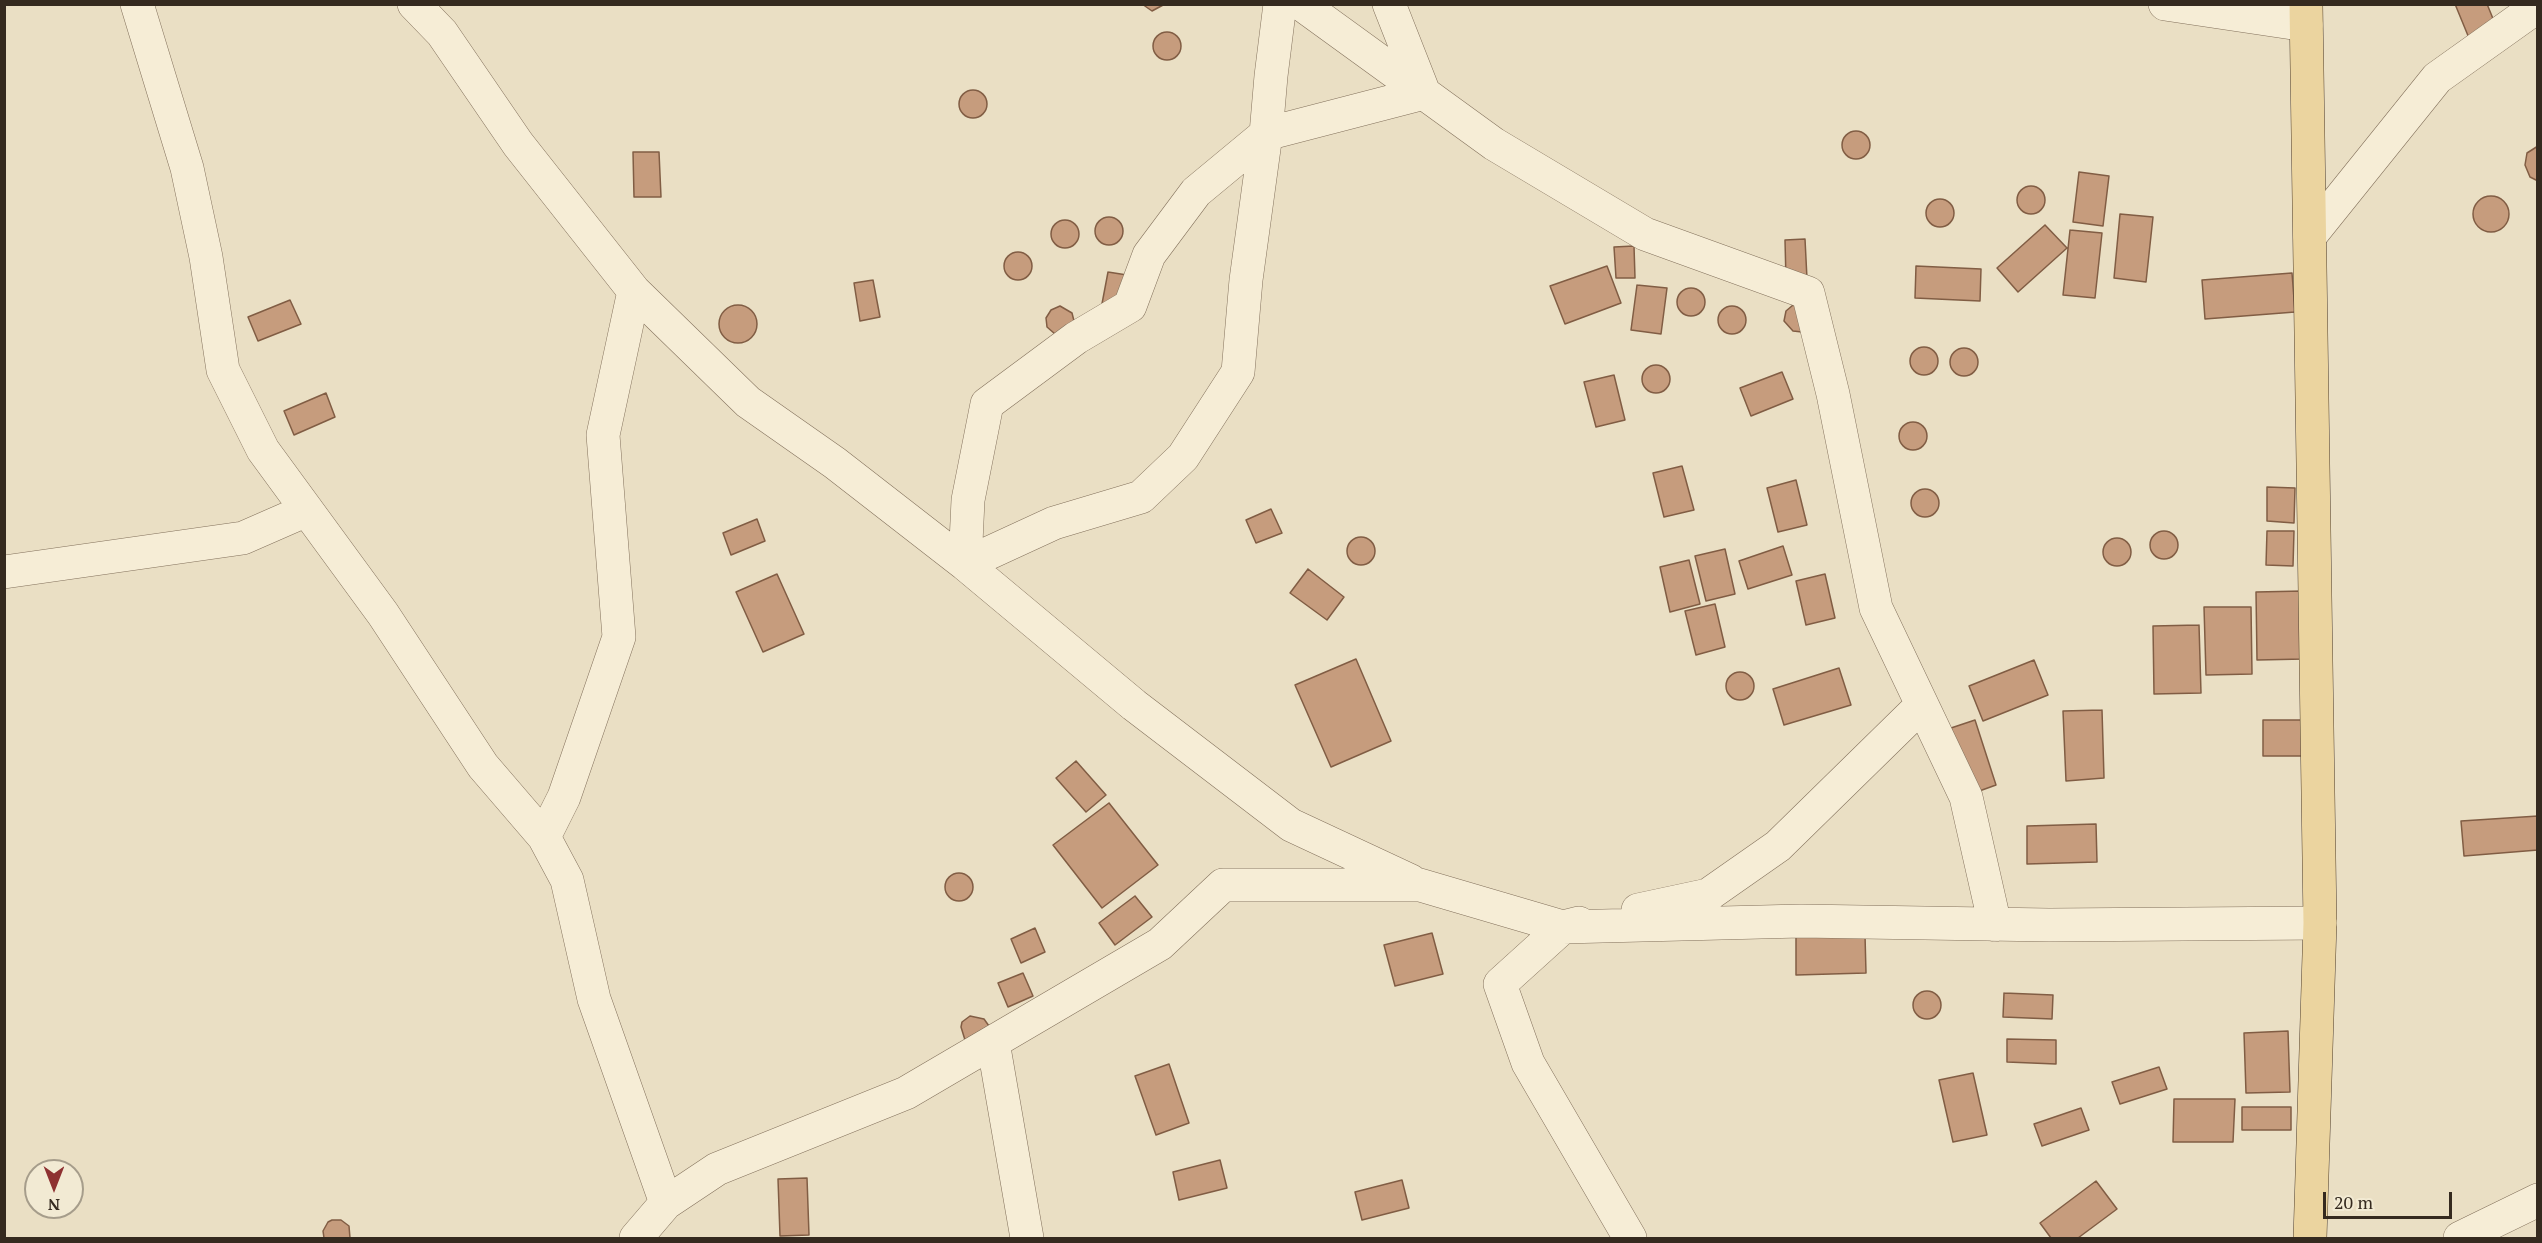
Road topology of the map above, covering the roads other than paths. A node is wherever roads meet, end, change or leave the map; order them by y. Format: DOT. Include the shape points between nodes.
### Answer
graph roads {
  1 [pos="137,4"];
  2 [pos="414,4"];
  3 [pos="1280,4"];
  4 [pos="1301,4"];
  5 [pos="1389,4"];
  6 [pos="2165,4"];
  7 [pos="2538,6"];
  8 [pos="2306,15"];
  9 [pos="1424,93"];
  10 [pos="1266,134"];
  11 [pos="2310,236"];
  12 [pos="634,291"];
  13 [pos="307,510"];
  14 [pos="965,564"];
  15 [pos="4,572"];
  16 [pos="1922,705"];
  17 [pos="544,837"];
  18 [pos="1420,885"];
  19 [pos="2320,923"];
  20 [pos="1995,925"];
  21 [pos="1563,927"];
  22 [pos="993,1042"];
  23 [pos="2538,1200"];
  24 [pos="666,1203"];
  25 [pos="636,1239"];
  26 [pos="1027,1239"];
  27 [pos="1630,1239"];
  28 [pos="2310,1239"];
  29 [pos="2460,1239"];
  1 -- 13 [label="street" via="187,168 207,257 224,370 263,450"];
  2 -- 12 [label="street" via="442,33 518,144"];
  3 -- 10 [label="street"];
  4 -- 9 [label="street"];
  5 -- 9 [label="street"];
  6 -- 8 [label="street"];
  7 -- 11 [label="street" via="2437,78"];
  8 -- 11 [label="main road"];
  9 -- 10 [label="street"];
  9 -- 16 [label="street" via="1494,144 1645,234 1808,293 1833,394 1876,608"];
  10 -- 14 [label="street" via="1196,192 1149,255 1130,306 1076,338 987,405 968,501"];
  10 -- 14 [label="street" via="1238,372 1183,457 1141,497 1054,524"];
  11 -- 19 [label="main road"];
  12 -- 14 [label="street" via="748,402 835,462"];
  12 -- 17 [label="street" via="603,435 619,637 564,797"];
  13 -- 15 [label="street" via="243,538"];
  13 -- 17 [label="street" via="383,614 483,766"];
  14 -- 18 [label="street" via="1134,705 1291,825"];
  16 -- 20 [label="street" via="1966,797"];
  16 -- 21 [label="street" via="1778,846 1708,895"];
  17 -- 24 [label="street" via="567,880 594,999"];
  18 -- 21 [label="street"];
  18 -- 22 [label="street" via="1223,885 1160,944"];
  19 -- 20 [label="street"];
  19 -- 28 [label="main road"];
  20 -- 21 [label="street" via="1800,921"];
  21 -- 27 [label="street" via="1500,984 1528,1063"];
  22 -- 24 [label="street" via="906,1093 717,1169"];
  22 -- 26 [label="street"];
  23 -- 29 [label="street"];
  24 -- 25 [label="street"];
}
